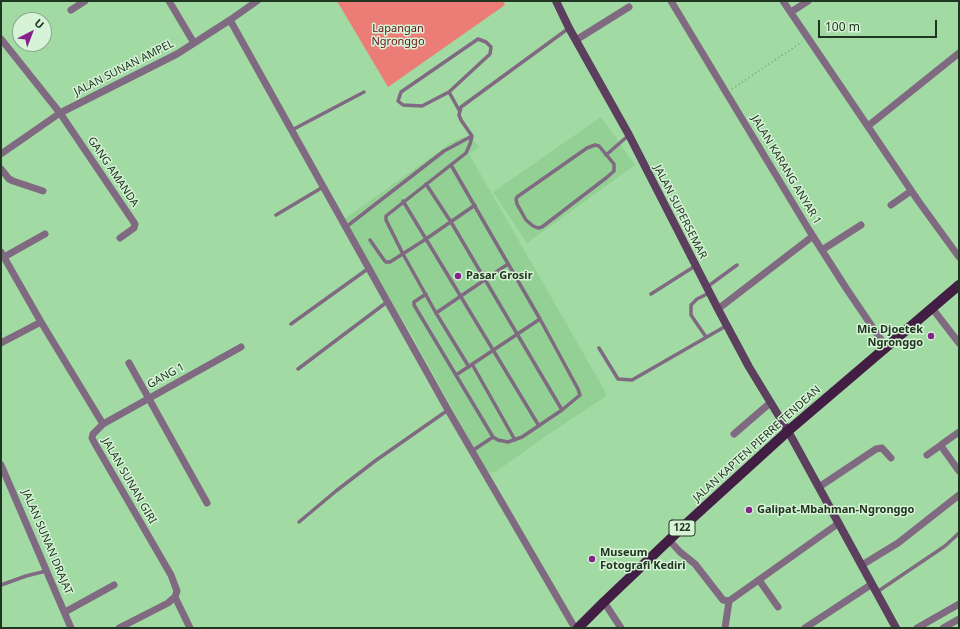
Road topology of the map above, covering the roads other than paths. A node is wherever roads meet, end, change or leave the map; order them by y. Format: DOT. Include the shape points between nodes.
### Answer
graph roads {
  1 [pos="85,1"];
  2 [pos="169,1"];
  3 [pos="257,1"];
  4 [pos="671,1"];
  5 [pos="784,1"];
  6 [pos="808,1"];
  7 [pos="557,2"];
  8 [pos="629,7"];
  9 [pos="72,10"];
  10 [pos="791,12"];
  11 [pos="230,20"];
  12 [pos="569,28"];
  13 [pos="1,39"];
  14 [pos="576,40"];
  15 [pos="194,43"];
  16 [pos="959,53"];
  17 [pos="364,92"];
  18 [pos="449,92"];
  19 [pos="459,110"];
  20 [pos="60,113"];
  21 [pos="868,126"];
  22 [pos="292,130"];
  23 [pos="629,135"];
  24 [pos="472,136"];
  25 [pos="1,154"];
  26 [pos="606,156"];
  27 [pos="451,165"];
  28 [pos="1,169"];
  29 [pos="426,184"];
  30 [pos="323,187"];
  31 [pos="43,191"];
  32 [pos="911,191"];
  33 [pos="403,201"];
  34 [pos="475,205"];
  35 [pos="892,205"];
  36 [pos="276,215"];
  37 [pos="450,222"];
  38 [pos="861,225"];
  39 [pos="346,228"];
  40 [pos="45,234"];
  41 [pos="813,236"];
  42 [pos="120,238"];
  43 [pos="426,239"];
  44 [pos="370,240"];
  45 [pos="822,250"];
  46 [pos="2,254"];
  47 [pos="403,254"];
  48 [pos="959,257"];
  49 [pos="508,264"];
  50 [pos="695,266"];
  51 [pos="737,266"];
  52 [pos="369,268"];
  53 [pos="484,280"];
  54 [pos="959,285"];
  55 [pos="708,290"];
  56 [pos="426,294"];
  57 [pos="651,294"];
  58 [pos="461,296"];
  59 [pos="388,301"];
  60 [pos="932,308"];
  61 [pos="718,309"];
  62 [pos="436,313"];
  63 [pos="540,319"];
  64 [pos="41,322"];
  65 [pos="291,324"];
  66 [pos="727,326"];
  67 [pos="516,335"];
  68 [pos="706,338"];
  69 [pos="1,343"];
  70 [pos="959,343"];
  71 [pos="886,346"];
  72 [pos="241,347"];
  73 [pos="599,348"];
  74 [pos="493,351"];
  75 [pos="129,363"];
  76 [pos="471,365"];
  77 [pos="298,369"];
  78 [pos="456,376"];
  79 [pos="149,398"];
  80 [pos="770,403"];
  81 [pos="448,410"];
  82 [pos="562,410"];
  83 [pos="103,424"];
  84 [pos="539,426"];
  85 [pos="788,431"];
  86 [pos="959,432"];
  87 [pos="734,434"];
  88 [pos="493,437"];
  89 [pos="515,440"];
  90 [pos="941,445"];
  91 [pos="472,450"];
  92 [pos="927,455"];
  93 [pos="891,458"];
  94 [pos="1,464"];
  95 [pos="959,471"];
  96 [pos="819,487"];
  97 [pos="959,495"];
  98 [pos="207,503"];
  99 [pos="299,522"];
  100 [pos="839,523"];
  101 [pos="959,533"];
  102 [pos="669,540"];
  103 [pos="862,565"];
  104 [pos="46,572"];
  105 [pos="759,580"];
  106 [pos="872,584"];
  107 [pos="1,585"];
  108 [pos="114,585"];
  109 [pos="877,592"];
  110 [pos="176,595"];
  111 [pos="729,601"];
  112 [pos="604,602"];
  113 [pos="959,604"];
  114 [pos="778,607"];
  115 [pos="65,612"];
  116 [pos="959,618"];
  117 [pos="894,627"];
  118 [pos="71,628"];
  119 [pos="119,628"];
  120 [pos="190,628"];
  121 [pos="575,628"];
  122 [pos="578,628"];
  123 [pos="621,628"];
  124 [pos="725,628"];
  125 [pos="806,628"];
  126 [pos="917,628"];
  127 [pos="944,628"];
  1 -- 9 [label="street"];
  2 -- 15 [label="street"];
  3 -- 11 [label="street, JALAN SUNAN AMPEL"];
  4 -- 41 [label="street, JALAN KARANG ANYAR 1"];
  5 -- 10 [label="street"];
  6 -- 10 [label="street"];
  7 -- 12 [label="main road, JALAN SUPERSEMAR"];
  8 -- 14 [label="street"];
  10 -- 21 [label="street"];
  11 -- 15 [label="street, JALAN SUNAN AMPEL"];
  11 -- 22 [label="street"];
  12 -- 14 [label="main road, JALAN SUPERSEMAR"];
  12 -- 19 [label="lane"];
  13 -- 20 [label="street"];
  14 -- 23 [label="main road, JALAN SUPERSEMAR"];
  15 -- 20 [label="street, JALAN SUNAN AMPEL"];
  16 -- 21 [label="street"];
  17 -- 22 [label="lane"];
  18 -- 18 [label="lane" via="490,54 491,48 486,42 478,40 401,92 398,101 403,106 422,106"];
  18 -- 19 [label="lane"];
  19 -- 24 [label="lane" via="461,120"];
  20 -- 25 [label="street, JALAN SUNAN AMPEL"];
  20 -- 42 [label="street, GANG AMANDA" via="135,224 134,228"];
  21 -- 32 [label="street"];
  22 -- 30 [label="street"];
  23 -- 26 [label="lane"];
  23 -- 50 [label="main road, JALAN SUPERSEMAR"];
  24 -- 27 [label="lane" via="466,153"];
  24 -- 39 [label="lane" via="444,151"];
  26 -- 26 [label="lane" via="599,146 587,148 520,195 516,202 526,220 540,228 606,178 614,171 614,164"];
  27 -- 29 [label="lane"];
  27 -- 34 [label="lane"];
  28 -- 31 [label="street" via="9,179"];
  29 -- 33 [label="lane"];
  29 -- 37 [label="lane"];
  30 -- 36 [label="lane"];
  30 -- 39 [label="street"];
  32 -- 35 [label="street"];
  32 -- 48 [label="street"];
  33 -- 43 [label="lane"];
  33 -- 47 [label="lane" via="386,216"];
  34 -- 37 [label="lane"];
  34 -- 49 [label="lane"];
  37 -- 43 [label="lane"];
  37 -- 53 [label="lane"];
  38 -- 45 [label="street"];
  39 -- 52 [label="street"];
  40 -- 46 [label="street"];
  41 -- 45 [label="street, JALAN KARANG ANYAR 1"];
  41 -- 61 [label="street"];
  43 -- 47 [label="lane"];
  43 -- 58 [label="lane"];
  44 -- 47 [label="lane" via="386,262"];
  45 -- 71 [label="street, JALAN KARANG ANYAR 1"];
  46 -- 64 [label="street, JALAN SUNAN GIRI"];
  47 -- 56 [label="lane"];
  49 -- 53 [label="lane"];
  49 -- 63 [label="lane"];
  50 -- 55 [label="main road, JALAN SUPERSEMAR"];
  50 -- 57 [label="lane"];
  51 -- 55 [label="lane"];
  52 -- 59 [label="street"];
  52 -- 65 [label="lane"];
  53 -- 58 [label="lane"];
  53 -- 67 [label="lane"];
  54 -- 60 [label="main road, JALAN KAPTEN PIERRE TENDEAN / 122"];
  55 -- 61 [label="main road, JALAN SUPERSEMAR"];
  55 -- 68 [label="lane" via="691,305 691,315"];
  56 -- 62 [label="lane"];
  56 -- 78 [label="lane" via="414,302 414,305"];
  58 -- 62 [label="lane"];
  58 -- 74 [label="lane"];
  59 -- 77 [label="lane"];
  59 -- 81 [label="street"];
  60 -- 70 [label="street"];
  60 -- 71 [label="main road, JALAN KAPTEN PIERRE TENDEAN / 122"];
  61 -- 66 [label="main road, JALAN SUPERSEMAR"];
  62 -- 76 [label="lane"];
  63 -- 67 [label="lane"];
  63 -- 82 [label="lane" via="580,392 579,397"];
  64 -- 69 [label="street"];
  64 -- 83 [label="street, JALAN SUNAN GIRI"];
  66 -- 68 [label="lane"];
  66 -- 80 [label="main road, JALAN SUPERSEMAR"];
  67 -- 74 [label="lane"];
  67 -- 82 [label="lane"];
  68 -- 73 [label="lane" via="632,380 618,379"];
  71 -- 85 [label="main road, JALAN KAPTEN PIERRE TENDEAN / 122"];
  72 -- 79 [label="street, GANG 1"];
  74 -- 76 [label="lane"];
  74 -- 84 [label="lane"];
  75 -- 79 [label="street"];
  76 -- 78 [label="lane"];
  76 -- 89 [label="lane"];
  78 -- 88 [label="lane"];
  79 -- 83 [label="street, GANG 1"];
  79 -- 98 [label="street"];
  80 -- 85 [label="main road, JALAN SUPERSEMAR"];
  80 -- 87 [label="street"];
  81 -- 91 [label="street"];
  81 -- 99 [label="lane" via="358,474"];
  82 -- 84 [label="lane"];
  83 -- 110 [label="street, JALAN SUNAN GIRI" via="92,438 171,575 176,585"];
  84 -- 89 [label="lane"];
  85 -- 96 [label="main road, JALAN SUPERSEMAR"];
  85 -- 102 [label="main road, JALAN KAPTEN PIERRE TENDEAN / 122"];
  86 -- 90 [label="street"];
  88 -- 89 [label="lane" via="502,442"];
  88 -- 91 [label="lane"];
  90 -- 92 [label="street"];
  90 -- 95 [label="street"];
  91 -- 121 [label="street"];
  93 -- 96 [label="street" via="882,448 876,449"];
  94 -- 104 [label="street, JALAN SUNAN DRAJAT"];
  96 -- 100 [label="main road, JALAN SUPERSEMAR"];
  97 -- 103 [label="street" via="898,543"];
  100 -- 103 [label="main road, JALAN SUPERSEMAR"];
  100 -- 105 [label="street"];
  101 -- 109 [label="lane" via="945,546"];
  102 -- 111 [label="street" via="695,564 723,600"];
  102 -- 112 [label="main road, JALAN KAPTEN PIERRE TENDEAN / 122"];
  103 -- 106 [label="main road, JALAN SUPERSEMAR"];
  104 -- 107 [label="lane"];
  104 -- 115 [label="street, JALAN SUNAN DRAJAT"];
  105 -- 111 [label="street"];
  105 -- 114 [label="street"];
  106 -- 109 [label="main road, JALAN SUPERSEMAR"];
  106 -- 125 [label="street"];
  108 -- 115 [label="street"];
  109 -- 117 [label="main road, JALAN SUPERSEMAR"];
  110 -- 119 [label="street" via="168,603"];
  110 -- 120 [label="street"];
  111 -- 124 [label="street"];
  112 -- 122 [label="main road, JALAN KAPTEN PIERRE TENDEAN / 122"];
  112 -- 123 [label="street"];
  113 -- 126 [label="street"];
  115 -- 118 [label="street, JALAN SUNAN DRAJAT"];
  116 -- 127 [label="street"];
}
